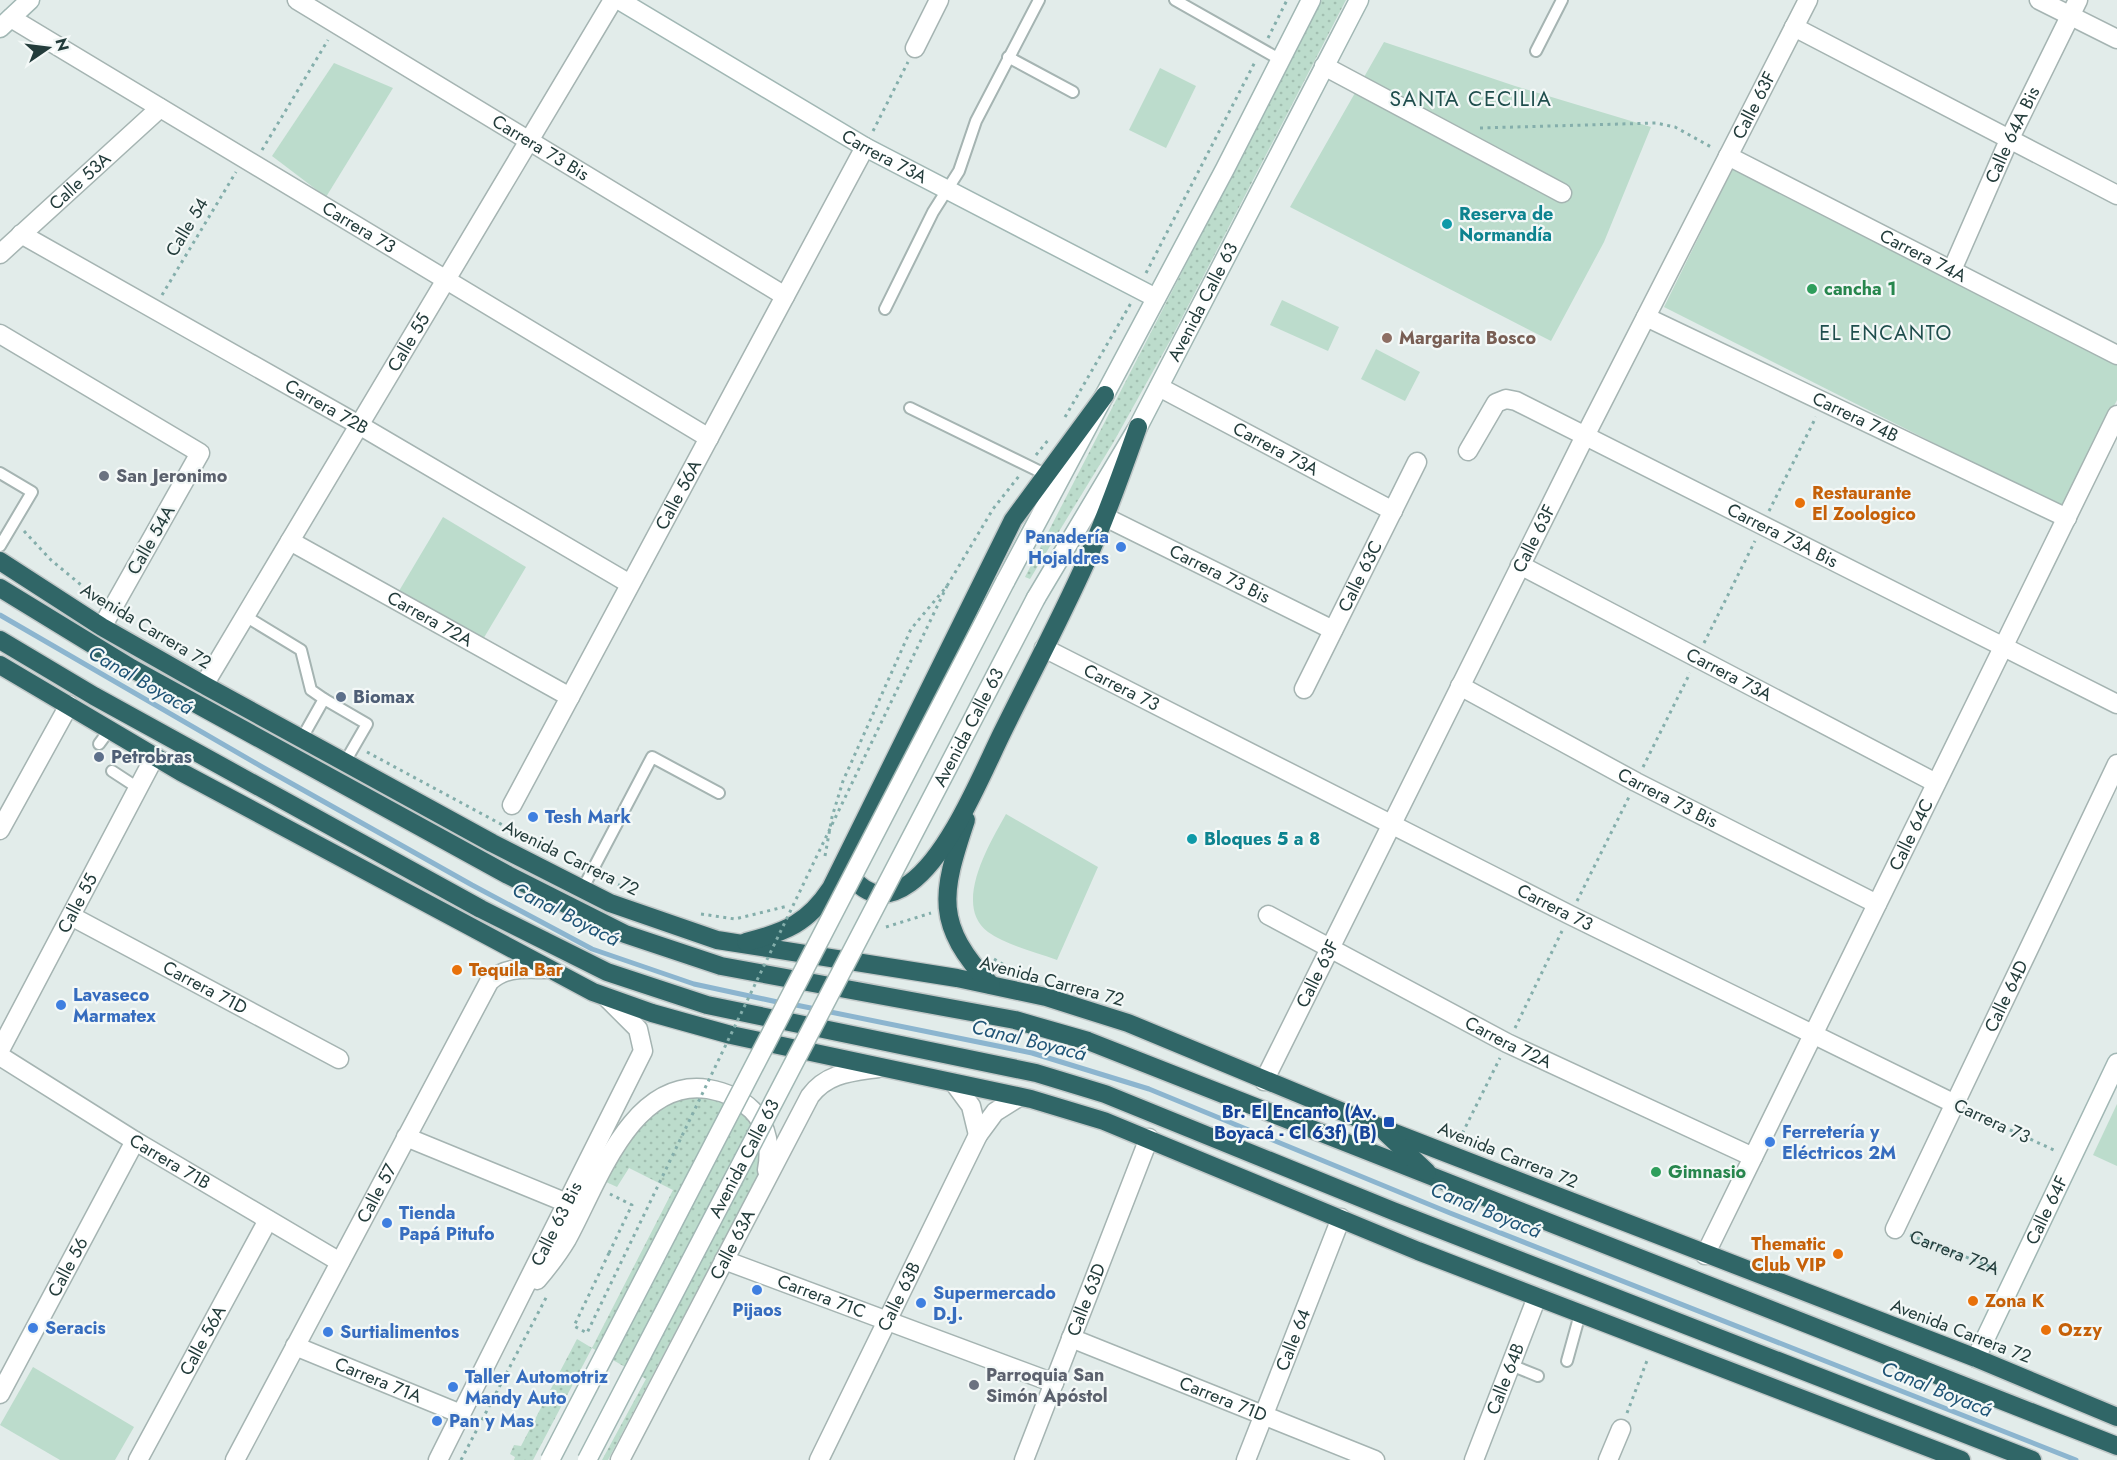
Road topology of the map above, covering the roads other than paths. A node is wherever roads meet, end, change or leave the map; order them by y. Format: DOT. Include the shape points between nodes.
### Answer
graph roads {
  1 [pos="30,0"];
  2 [pos="297,0"];
  3 [pos="613,0"];
  4 [pos="619,0"];
  5 [pos="1039,0"];
  6 [pos="1174,0"];
  7 [pos="1311,0"];
  8 [pos="1359,0"];
  9 [pos="1562,0"];
  10 [pos="1808,0"];
  11 [pos="2038,0"];
  12 [pos="936,1"];
  13 [pos="2074,8"];
  14 [pos="6,23"];
  15 [pos="1794,27"];
  16 [pos="2117,39"];
  17 [pos="915,48"];
  18 [pos="1536,51"];
  19 [pos="1008,57"];
  20 [pos="1281,60"];
  21 [pos="1324,66"];
  22 [pos="1073,92"];
  23 [pos="160,108"];
  24 [pos="869,140"];
  25 [pos="2008,140"];
  26 [pos="529,141"];
  27 [pos="1728,156"];
  28 [pos="948,190"];
  29 [pos="1562,193"];
  30 [pos="2117,195"];
  31 [pos="21,234"];
  32 [pos="0,254"];
  33 [pos="1952,270"];
  34 [pos="446,281"];
  35 [pos="785,296"];
  36 [pos="1156,298"];
  37 [pos="885,309"];
  38 [pos="1646,317"];
  39 [pos="0,334"];
  40 [pos="2117,355"];
  41 [pos="1159,387"];
  42 [pos="1105,395"];
  43 [pos="910,408"];
  44 [pos="2117,416"];
  45 [pos="359,425"];
  46 [pos="1138,427"];
  47 [pos="1585,436"];
  48 [pos="709,438"];
  49 [pos="1468,451"];
  50 [pos="1417,462"];
  51 [pos="0,473"];
  52 [pos="1052,478"];
  53 [pos="1393,511"];
  54 [pos="1105,517"];
  55 [pos="2067,518"];
  56 [pos="290,541"];
  57 [pos="0,546"];
  58 [pos="0,561"];
  59 [pos="1520,565"];
  60 [pos="630,584"];
  61 [pos="0,588"];
  62 [pos="245,616"];
  63 [pos="102,627"];
  64 [pos="1334,630"];
  65 [pos="0,640"];
  66 [pos="2004,646"];
  67 [pos="1044,648"];
  68 [pos="0,665"];
  69 [pos="131,668"];
  70 [pos="204,685"];
  71 [pos="1460,686"];
  72 [pos="1304,689"];
  73 [pos="570,697"];
  74 [pos="324,699"];
  75 [pos="2117,704"];
  76 [pos="69,705"];
  77 [pos="302,738"];
  78 [pos="324,750"];
  79 [pos="155,756"];
  80 [pos="292,757"];
  81 [pos="345,762"];
  82 [pos="2117,764"];
  83 [pos="112,771"];
  84 [pos="381,782"];
  85 [pos="1936,783"];
  86 [pos="978,784"];
  87 [pos="138,788"];
  88 [pos="719,793"];
  89 [pos="512,805"];
  90 [pos="300,808"];
  91 [pos="389,810"];
  92 [pos="1392,824"];
  93 [pos="0,830"];
  94 [pos="338,856"];
  95 [pos="844,862"];
  96 [pos="582,890"];
  97 [pos="1877,904"];
  98 [pos="1268,915"];
  99 [pos="71,916"];
  100 [pos="739,944"];
  101 [pos="1330,948"];
  102 [pos="546,969"];
  103 [pos="991,985"];
  104 [pos="604,996"];
  105 [pos="700,1003"];
  106 [pos="652,1013"];
  107 [pos="731,1035"];
  108 [pos="1813,1035"];
  109 [pos="0,1050"];
  110 [pos="0,1056"];
  111 [pos="339,1059"];
  112 [pos="2117,1063"];
  113 [pos="878,1068"];
  114 [pos="1264,1081"];
  115 [pos="954,1083"];
  116 [pos="1019,1097"];
  117 [pos="1953,1103"];
  118 [pos="1379,1127"];
  119 [pos="978,1134"];
  120 [pos="406,1137"];
  121 [pos="1149,1138"];
  122 [pos="135,1141"];
  123 [pos="1753,1157"];
  124 [pos="1435,1179"];
  125 [pos="765,1181"];
  126 [pos="567,1203"];
  127 [pos="1604,1216"];
  128 [pos="1341,1218"];
  129 [pos="268,1220"];
  130 [pos="1548,1223"];
  131 [pos="1895,1229"];
  132 [pos="1705,1255"];
  133 [pos="724,1260"];
  134 [pos="340,1262"];
  135 [pos="1537,1298"];
  136 [pos="511,1314"];
  137 [pos="1580,1314"];
  138 [pos="887,1320"];
  139 [pos="1071,1338"];
  140 [pos="295,1346"];
  141 [pos="1976,1358"];
  142 [pos="1567,1360"];
  143 [pos="1511,1365"];
  144 [pos="1538,1376"];
  145 [pos="1054,1383"];
  146 [pos="1854,1389"];
  147 [pos="0,1394"];
  148 [pos="1807,1401"];
  149 [pos="461,1414"];
  150 [pos="1264,1415"];
  151 [pos="2117,1417"];
  152 [pos="1621,1429"];
  153 [pos="2117,1446"];
  154 [pos="138,1460"];
  155 [pos="235,1460"];
  156 [pos="438,1460"];
  157 [pos="550,1460"];
  158 [pos="587,1460"];
  159 [pos="620,1460"];
  160 [pos="819,1460"];
  161 [pos="1024,1460"];
  162 [pos="1246,1460"];
  163 [pos="1375,1460"];
  164 [pos="1474,1460"];
  165 [pos="1608,1460"];
  166 [pos="1961,1460"];
  167 [pos="2032,1460"];
  1 -- 14 [label="street"];
  2 -- 26 [label="street, Carrera 73 Bis"];
  3 -- 26 [label="street, Calle 55"];
  4 -- 24 [label="street, Carrera 73A"];
  5 -- 19 [label="lane"];
  6 -- 20 [label="lane"];
  7 -- 20 [label="street"];
  8 -- 21 [label="street, Avenida Calle 63"];
  9 -- 18 [label="lane"];
  10 -- 15 [label="street, Calle 63F"];
  11 -- 13 [label="street"];
  12 -- 17 [label="street"];
  13 -- 16 [label="street"];
  13 -- 25 [label="street, Calle 64A Bis"];
  14 -- 23 [label="street, Carrera 73"];
  15 -- 25 [label="street"];
  15 -- 27 [label="street, Calle 63F"];
  19 -- 22 [label="lane"];
  19 -- 28 [label="lane"];
  20 -- 36 [label="street"];
  21 -- 29 [label="street"];
  21 -- 41 [label="street, Avenida Calle 63"];
  23 -- 31 [label="street, Calle 53A"];
  23 -- 34 [label="street, Carrera 73"];
  24 -- 28 [label="street, Carrera 73A"];
  24 -- 35 [label="street, Calle 56A"];
  25 -- 30 [label="street"];
  25 -- 33 [label="street, Calle 64A Bis"];
  26 -- 34 [label="street, Calle 55"];
  26 -- 35 [label="street, Carrera 73 Bis"];
  27 -- 33 [label="street, Carrera 74A"];
  27 -- 38 [label="street, Calle 63F"];
  28 -- 36 [label="street, Carrera 73A"];
  28 -- 37 [label="lane"];
  31 -- 32 [label="street, Calle 53A"];
  31 -- 45 [label="street, Carrera 72B"];
  33 -- 40 [label="street, Carrera 74A"];
  34 -- 45 [label="street, Calle 55"];
  34 -- 48 [label="street, Carrera 73"];
  35 -- 48 [label="street, Calle 56A"];
  36 -- 42 [label="street"];
  38 -- 47 [label="street, Calle 63F"];
  38 -- 55 [label="street, Carrera 74B"];
  39 -- 63 [label="street, Calle 54A" via="200,453"];
  41 -- 46 [label="street, Avenida Calle 63"];
  41 -- 53 [label="street, Carrera 73A"];
  42 -- 52 [label="highway"];
  43 -- 52 [label="lane"];
  44 -- 55 [label="street, Calle 64C"];
  45 -- 56 [label="street, Calle 55"];
  45 -- 60 [label="street, Carrera 72B"];
  46 -- 54 [label="highway"];
  46 -- 158 [label="street, Avenida Calle 63, bridge" via="1036,598"];
  47 -- 49 [label="street, Carrera 73A Bis" via="1506,399 1496,403"];
  47 -- 59 [label="street, Calle 63F"];
  47 -- 66 [label="street, Carrera 73A Bis"];
  48 -- 60 [label="street, Calle 56A"];
  50 -- 53 [label="street, Calle 63C"];
  51 -- 57 [label="lane" via="32,492"];
  52 -- 95 [label="highway" via="1013,520 1001,542"];
  52 -- 157 [label="street, Avenida Calle 63, bridge" via="1005,582"];
  53 -- 64 [label="street, Calle 63C"];
  54 -- 64 [label="street, Carrera 73 Bis"];
  54 -- 67 [label="highway"];
  55 -- 66 [label="street, Calle 64C"];
  56 -- 62 [label="street, Calle 55"];
  56 -- 73 [label="street, Carrera 72A"];
  58 -- 63 [label="highway, Avenida Carrera 72"];
  59 -- 71 [label="street, Calle 63F"];
  59 -- 85 [label="street, Carrera 73A"];
  60 -- 73 [label="street, Calle 56A"];
  61 -- 69 [label="highway"];
  62 -- 70 [label="street, Calle 55"];
  62 -- 74 [label="lane" via="301,650 311,690"];
  63 -- 69 [label="highway"];
  63 -- 70 [label="highway, Avenida Carrera 72"];
  64 -- 72 [label="street, Calle 63C"];
  65 -- 90 [label="highway"];
  66 -- 75 [label="street, Carrera 73A Bis"];
  66 -- 85 [label="street, Calle 64C"];
  67 -- 86 [label="highway"];
  67 -- 92 [label="street, Carrera 73"];
  68 -- 76 [label="highway"];
  69 -- 80 [label="highway"];
  70 -- 77 [label="highway, Avenida Carrera 72"];
  71 -- 92 [label="street, Calle 63F"];
  71 -- 97 [label="street, Carrera 73 Bis" via="1636,782"];
  73 -- 89 [label="street, Calle 56A"];
  74 -- 77 [label="lane"];
  74 -- 81 [label="lane" via="367,724"];
  76 -- 79 [label="highway" via="105,737"];
  76 -- 93 [label="street"];
  77 -- 78 [label="highway, Avenida Carrera 72"];
  78 -- 80 [label="highway"];
  78 -- 81 [label="highway, Avenida Carrera 72"];
  79 -- 87 [label="street, Calle 55"];
  79 -- 94 [label="highway"];
  80 -- 91 [label="highway"];
  81 -- 84 [label="highway, Avenida Carrera 72"];
  82 -- 117 [label="street, Calle 64D"];
  83 -- 87 [label="lane"];
  84 -- 91 [label="highway"];
  84 -- 96 [label="highway, Avenida Carrera 72"];
  85 -- 97 [label="street, Calle 64C"];
  86 -- 95 [label="highway" via="942,845 908,884 872,893 860,888"];
  86 -- 103 [label="highway" via="951,865 946,908 958,943"];
  87 -- 99 [label="street, Calle 55"];
  88 -- 96 [label="lane" via="652,757"];
  90 -- 94 [label="highway"];
  90 -- 105 [label="highway" via="570,956 641,986"];
  91 -- 124 [label="highway" via="584,916 651,944 721,966 996,1016 1088,1041"];
  92 -- 101 [label="street, Calle 63F"];
  92 -- 108 [label="street, Carrera 73"];
  94 -- 102 [label="highway"];
  95 -- 100 [label="highway" via="824,898 795,927"];
  96 -- 100 [label="highway, Avenida Carrera 72" via="702,936"];
  97 -- 108 [label="street, Calle 64C"];
  98 -- 101 [label="street, Carrera 72A"];
  99 -- 109 [label="street, Calle 55"];
  99 -- 111 [label="street, Carrera 71D"];
  100 -- 103 [label="highway, Avenida Carrera 72"];
  101 -- 114 [label="street, Calle 63F"];
  101 -- 123 [label="street, Carrera 72A" via="1507,1043"];
  102 -- 104 [label="highway"];
  102 -- 120 [label="street, Calle 57" via="514,969 489,982"];
  103 -- 114 [label="highway, Avenida Carrera 72" via="1128,1023"];
  104 -- 106 [label="highway"];
  104 -- 126 [label="street, Calle 63 Bis" via="638,1029 643,1051"];
  105 -- 106 [label="highway"];
  105 -- 107 [label="highway"];
  105 -- 146 [label="highway" via="1036,1073 1105,1094 1425,1224"];
  106 -- 107 [label="highway"];
  107 -- 113 [label="highway"];
  108 -- 117 [label="street, Carrera 73"];
  108 -- 123 [label="street, Calle 64C"];
  110 -- 122 [label="street, Carrera 71B"];
  112 -- 141 [label="street, Calle 64F"];
  113 -- 115 [label="highway"];
  113 -- 125 [label="street, Calle 63A" via="836,1075 819,1085"];
  114 -- 118 [label="highway, Avenida Carrera 72"];
  115 -- 116 [label="highway"];
  115 -- 119 [label="street" via="970,1106"];
  116 -- 119 [label="street, Calle 63B" via="995,1112"];
  116 -- 121 [label="highway"];
  117 -- 131 [label="street, Calle 64D"];
  118 -- 124 [label="highway"];
  118 -- 127 [label="highway, Avenida Carrera 72"];
  119 -- 138 [label="street, Calle 63B"];
  120 -- 126 [label="street"];
  120 -- 134 [label="street, Calle 57"];
  121 -- 128 [label="highway"];
  121 -- 139 [label="street, Calle 63D"];
  122 -- 129 [label="street, Carrera 71B"];
  122 -- 147 [label="street, Calle 56"];
  123 -- 132 [label="street, Calle 64C"];
  124 -- 130 [label="highway"];
  125 -- 133 [label="street, Calle 63A"];
  125 -- 136 [label="street" via="769,1161 766,1133 759,1117 747,1105 734,1096 705,1088 688,1088 663,1097 641,1112 626,1131 560,1251"];
  126 -- 136 [label="street, Calle 63 Bis"];
  127 -- 130 [label="highway"];
  127 -- 132 [label="highway, Avenida Carrera 72"];
  128 -- 135 [label="highway"];
  128 -- 150 [label="street, Calle 64"];
  129 -- 134 [label="street, Carrera 71B"];
  129 -- 154 [label="street, Calle 56A"];
  130 -- 153 [label="highway"];
  132 -- 141 [label="highway, Avenida Carrera 72"];
  133 -- 138 [label="street, Carrera 71C"];
  133 -- 159 [label="street, Calle 63A"];
  134 -- 140 [label="street, Calle 57"];
  135 -- 137 [label="highway"];
  135 -- 143 [label="street, Calle 64B"];
  136 -- 149 [label="street, Calle 63 Bis"];
  137 -- 142 [label="lane"];
  137 -- 148 [label="highway"];
  138 -- 145 [label="street, Carrera 71C"];
  138 -- 160 [label="street, Calle 63B"];
  139 -- 145 [label="street, Calle 63D"];
  139 -- 150 [label="street, Carrera 71D"];
  140 -- 149 [label="street, Carrera 71A"];
  140 -- 155 [label="street, Calle 57"];
  141 -- 151 [label="highway, Avenida Carrera 72"];
  143 -- 144 [label="lane"];
  143 -- 164 [label="street, Calle 64B"];
  145 -- 161 [label="street, Calle 63D"];
  146 -- 148 [label="highway"];
  146 -- 167 [label="highway"];
  148 -- 166 [label="highway"];
  149 -- 156 [label="street, Calle 63 Bis"];
  150 -- 162 [label="street, Calle 64"];
  150 -- 163 [label="street, Carrera 71D"];
  152 -- 165 [label="street"];
}
